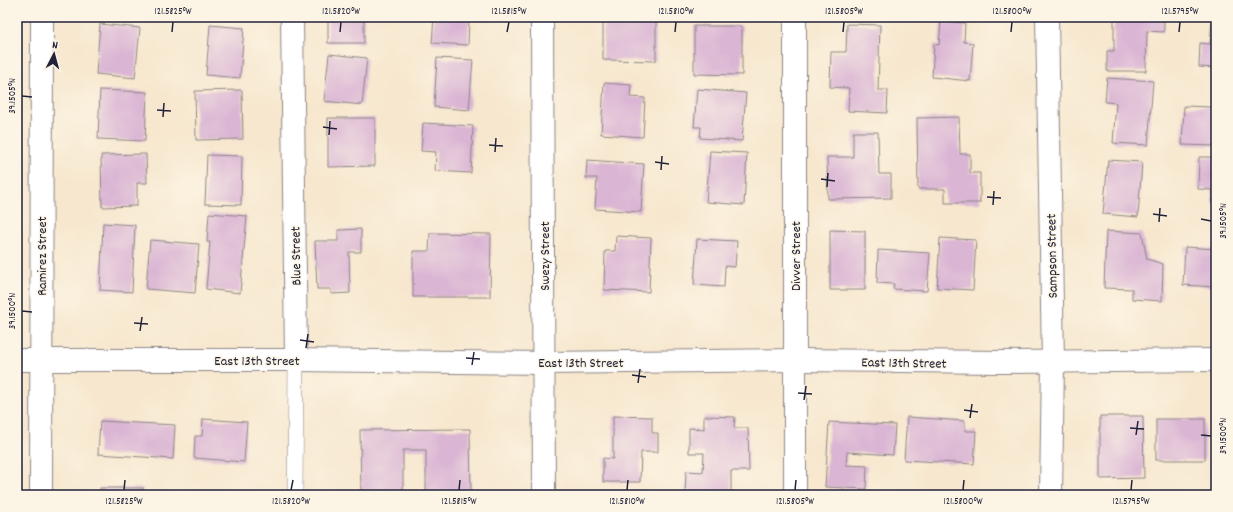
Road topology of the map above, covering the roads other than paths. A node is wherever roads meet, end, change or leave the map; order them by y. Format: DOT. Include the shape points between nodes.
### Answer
graph roads {
  1 [pos="42,17"];
  2 [pos="292,17"];
  3 [pos="542,17"];
  4 [pos="795,17"];
  5 [pos="1046,17"];
  6 [pos="17,360"];
  7 [pos="41,360"];
  8 [pos="296,360"];
  9 [pos="795,360"];
  10 [pos="1216,360"];
  11 [pos="1053,362"];
  12 [pos="544,363"];
  13 [pos="40,495"];
  14 [pos="295,495"];
  15 [pos="544,495"];
  16 [pos="795,495"];
  17 [pos="1051,495"];
  1 -- 7 [label="street, Ramirez Street"];
  2 -- 8 [label="street, Blue Street"];
  3 -- 12 [label="street, Swezy Street"];
  4 -- 9 [label="street, Divver Street"];
  5 -- 11 [label="street, Sampson Street"];
  6 -- 7 [label="street, East 13th Street"];
  7 -- 8 [label="street, East 13th Street"];
  7 -- 13 [label="street, Ramirez Street"];
  8 -- 12 [label="street, East 13th Street"];
  8 -- 14 [label="lane, Blue Street"];
  9 -- 11 [label="street, East 13th Street"];
  9 -- 12 [label="street, East 13th Street"];
  9 -- 16 [label="street, Divver Street"];
  10 -- 11 [label="street, East 13th Street"];
  11 -- 17 [label="street, Sampson Street"];
  12 -- 15 [label="street, Swezy Street"];
}
